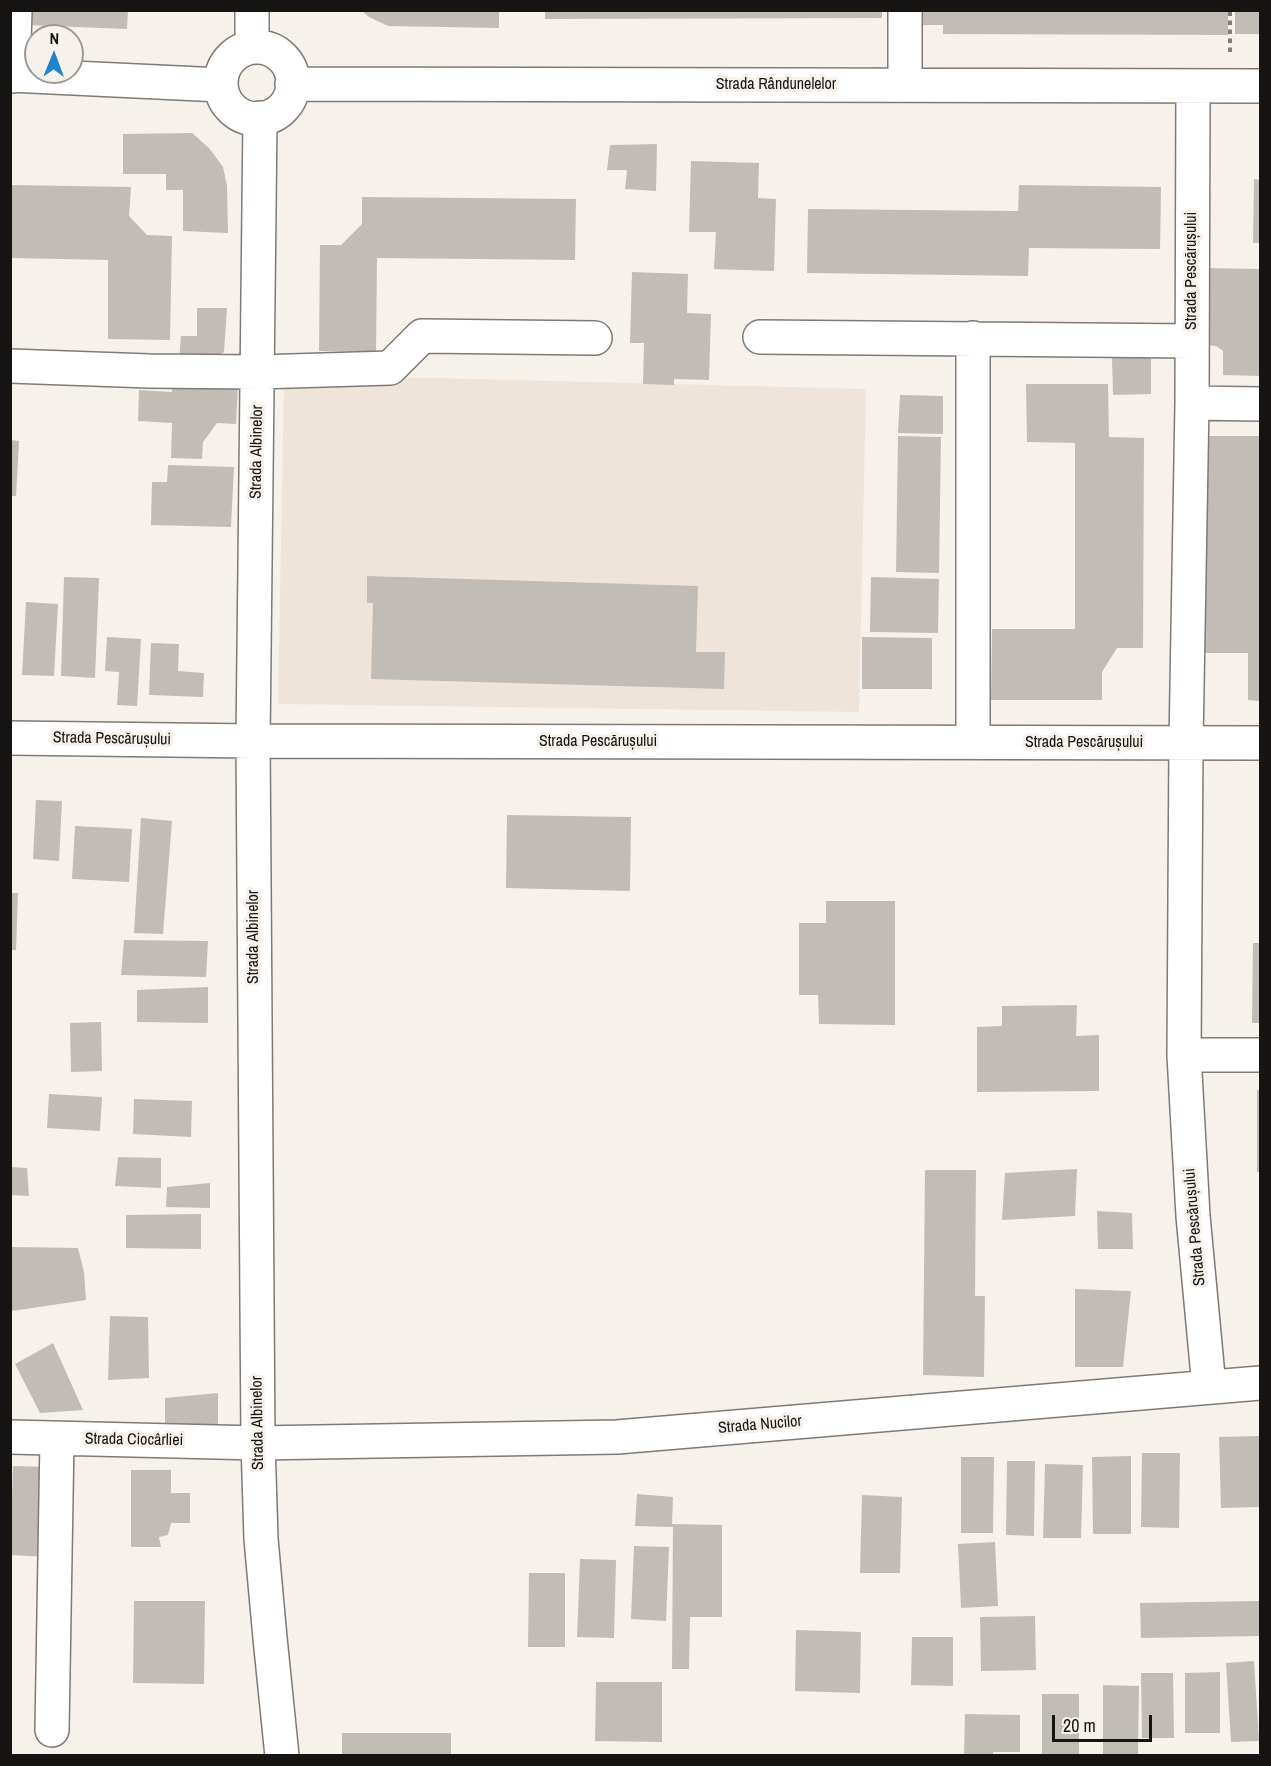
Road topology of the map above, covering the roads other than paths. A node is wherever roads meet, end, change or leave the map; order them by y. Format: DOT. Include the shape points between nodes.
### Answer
graph roads {
  1 [pos="15,10"];
  2 [pos="252,10"];
  3 [pos="905,10"];
  4 [pos="252,47"];
  5 [pos="12,75"];
  6 [pos="292,84"];
  7 [pos="220,85"];
  8 [pos="905,86"];
  9 [pos="1193,86"];
  10 [pos="1260,86"];
  11 [pos="260,118"];
  12 [pos="760,337"];
  13 [pos="596,338"];
  14 [pos="973,338"];
  15 [pos="1192,341"];
  16 [pos="10,366"];
  17 [pos="258,372"];
  18 [pos="1192,403"];
  19 [pos="1260,404"];
  20 [pos="10,738"];
  21 [pos="253,741"];
  22 [pos="973,742"];
  23 [pos="1186,743"];
  24 [pos="1260,743"];
  25 [pos="1184,1055"];
  26 [pos="1260,1055"];
  27 [pos="1260,1383"];
  28 [pos="1209,1387"];
  29 [pos="13,1431"];
  30 [pos="57,1439"];
  31 [pos="258,1443"];
  32 [pos="52,1730"];
  33 [pos="282,1755"];
  1 -- 5 [label="street"];
  2 -- 4 [label="street"];
  3 -- 8 [label="street"];
  4 -- 6 [label="street" via="265,47 285,61"];
  4 -- 7 [label="street" via="226,64"];
  5 -- 7 [label="street"];
  6 -- 8 [label="street, Strada Rândunelelor"];
  6 -- 11 [label="street" via="291,94 279,111"];
  7 -- 11 [label="street" via="229,106 238,114"];
  8 -- 9 [label="street, Strada Rândunelelor"];
  9 -- 10 [label="street, Strada Rândunelelor"];
  9 -- 15 [label="street, Strada Pescărușului"];
  11 -- 17 [label="street, Strada Albinelor"];
  12 -- 14 [label="street"];
  13 -- 17 [label="street" via="422,336 390,368"];
  14 -- 15 [label="street"];
  14 -- 22 [label="street"];
  15 -- 18 [label="street, Strada Pescărușului"];
  16 -- 17 [label="street"];
  17 -- 21 [label="street, Strada Albinelor"];
  18 -- 19 [label="street"];
  18 -- 23 [label="street, Strada Pescărușului"];
  20 -- 21 [label="street, Strada Pescărușului"];
  21 -- 22 [label="street, Strada Pescărușului"];
  21 -- 31 [label="street, Strada Albinelor"];
  22 -- 23 [label="street, Strada Pescărușului"];
  23 -- 24 [label="street, Strada Pescărușului"];
  23 -- 25 [label="street, Strada Pescărușului"];
  25 -- 26 [label="street"];
  25 -- 28 [label="street, Strada Pescărușului" via="1193,1216"];
  27 -- 28 [label="street, Strada Nucilor"];
  28 -- 31 [label="street, Strada Nucilor" via="617,1437"];
  29 -- 30 [label="street, Strada Ciocârliei"];
  30 -- 31 [label="street, Strada Ciocârliei"];
  30 -- 32 [label="street"];
  31 -- 33 [label="street, Strada Albinelor" via="261,1539"];
}
